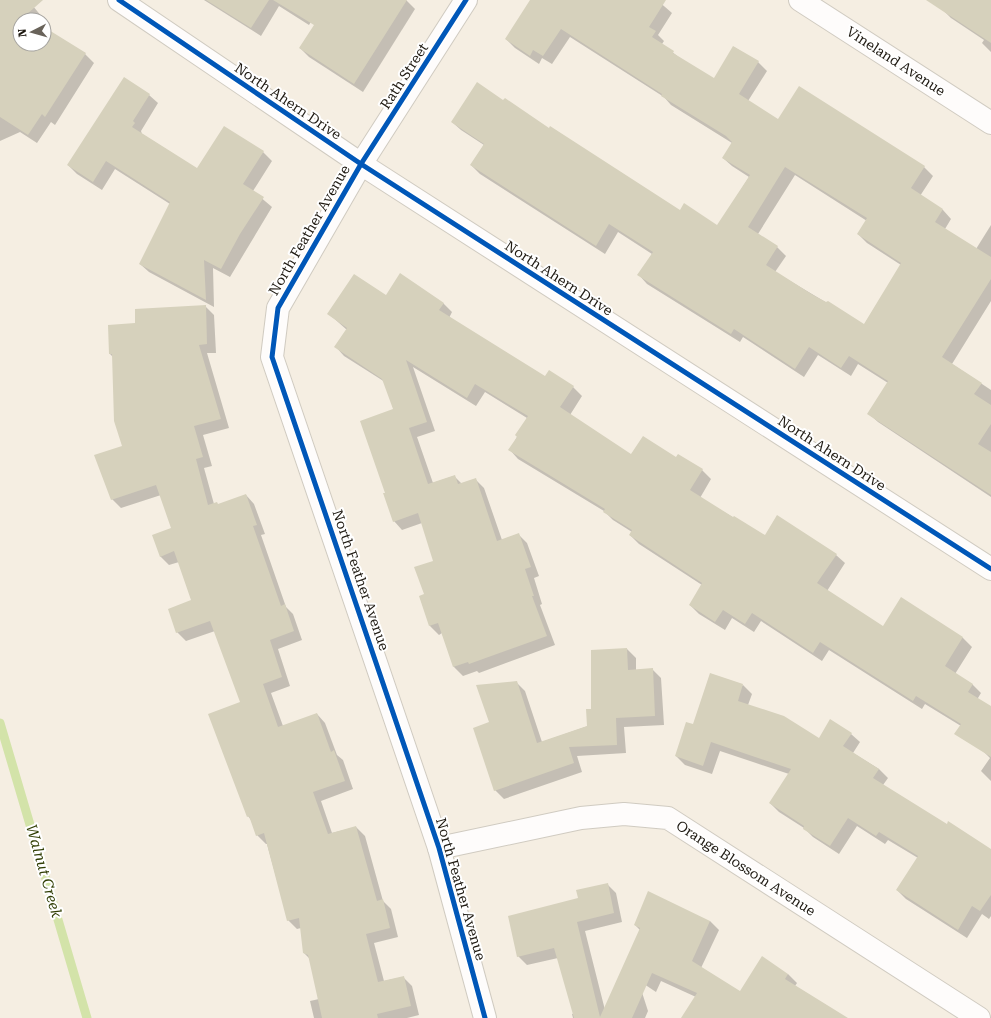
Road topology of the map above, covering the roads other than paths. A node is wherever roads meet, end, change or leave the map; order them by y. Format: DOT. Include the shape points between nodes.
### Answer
graph roads {
  1 [pos="119,0"];
  2 [pos="466,0"];
  3 [pos="800,0"];
  4 [pos="991,123"];
  5 [pos="361,164"];
  6 [pos="991,570"];
  7 [pos="439,848"];
  8 [pos="485,1018"];
  9 [pos="979,1018"];
  1 -- 5 [label="street, North Ahern Drive"];
  2 -- 5 [label="street, Rath Street"];
  3 -- 4 [label="street, Vineland Avenue"];
  5 -- 6 [label="street, North Ahern Drive"];
  5 -- 7 [label="street, North Feather Avenue" via="278,308 272,356"];
  7 -- 8 [label="street, North Feather Avenue"];
  7 -- 9 [label="street, Orange Blossom Avenue" via="581,818 624,814 668,818"];
}
